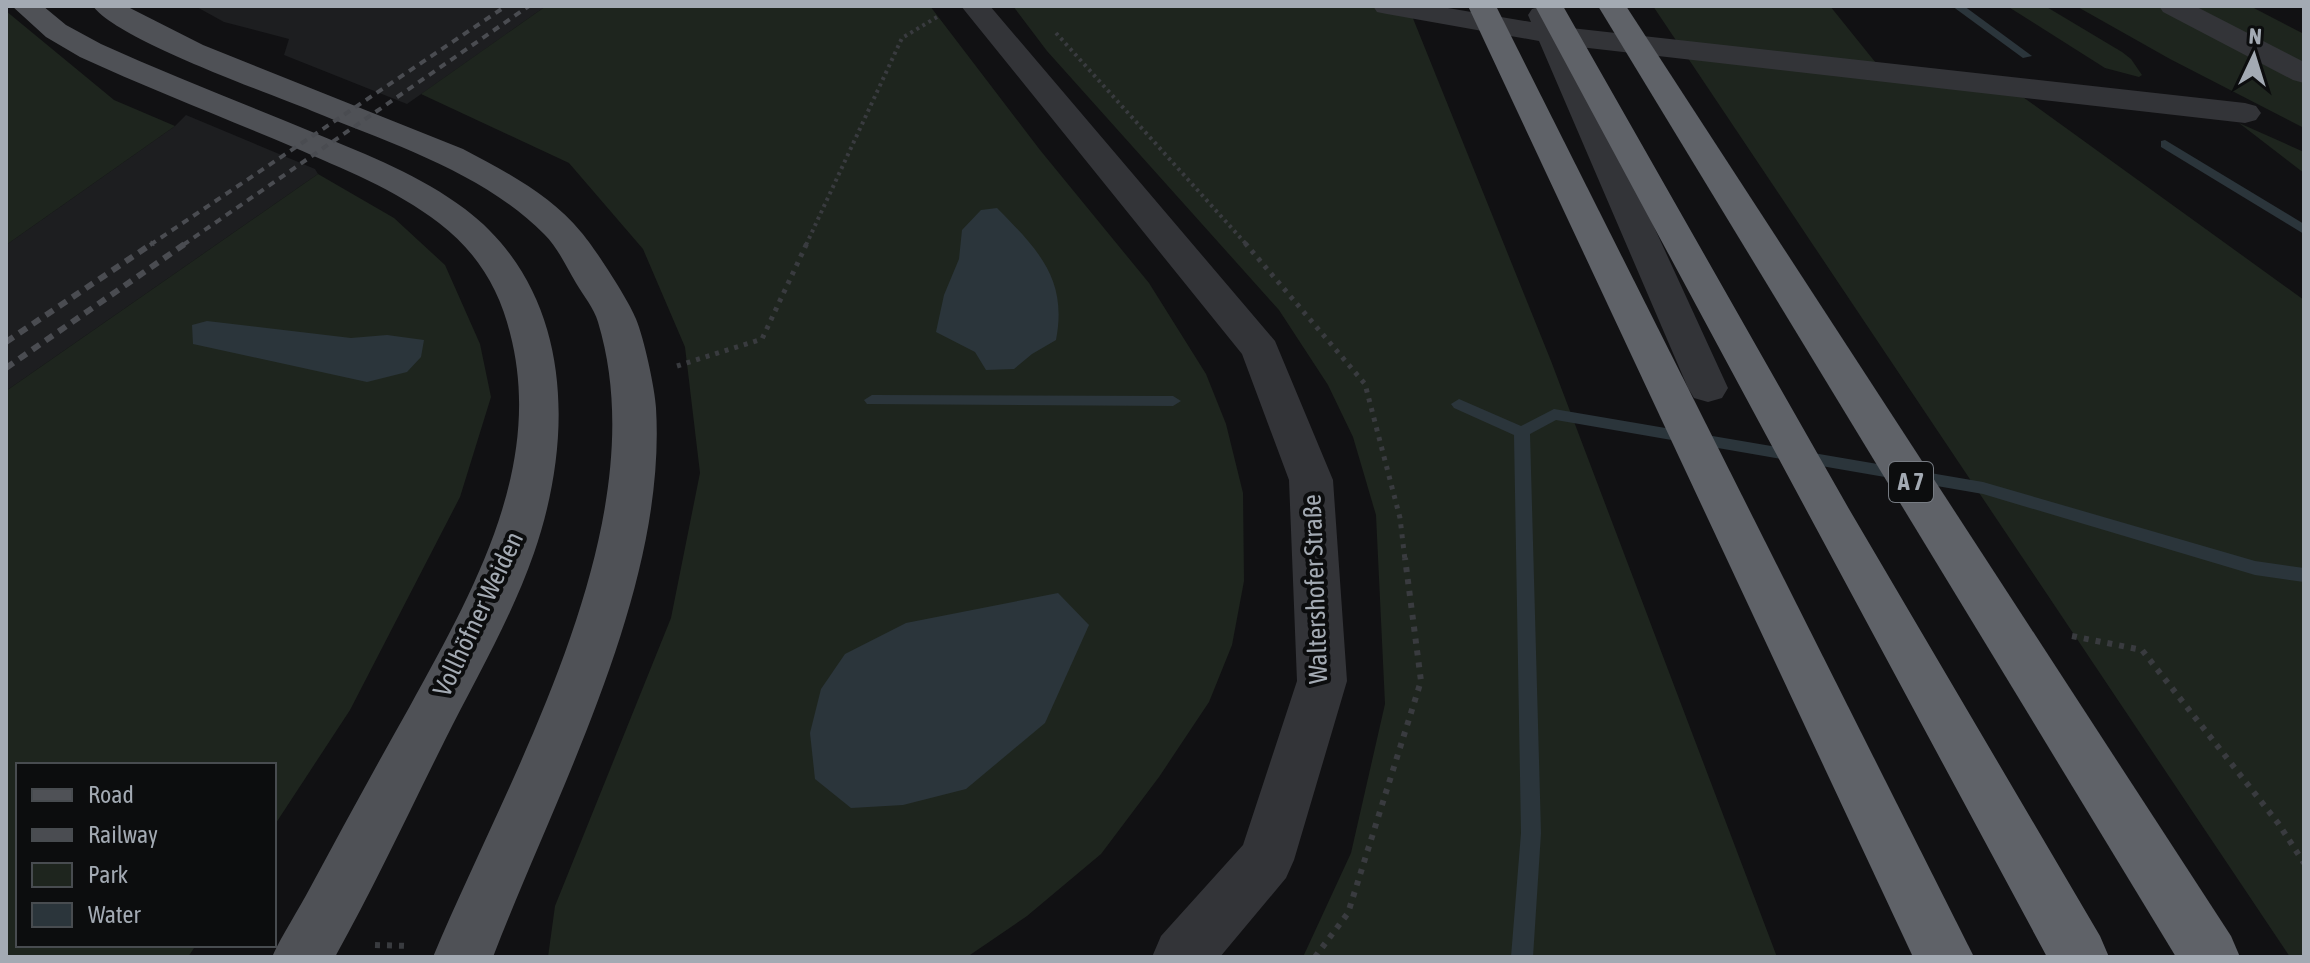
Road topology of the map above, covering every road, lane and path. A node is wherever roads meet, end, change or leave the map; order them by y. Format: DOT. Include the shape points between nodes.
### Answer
graph roads {
  1 [pos="26,6"];
  2 [pos="107,6"];
  3 [pos="1387,6"];
  4 [pos="1482,6"];
  5 [pos="1612,6"];
  6 [pos="2173,6"];
  7 [pos="958,10"];
  8 [pos="1546,16"];
  9 [pos="2304,74"];
  10 [pos="2245,113"];
  11 [pos="633,381"];
  12 [pos="1708,388"];
  13 [pos="1400,518"];
  14 [pos="307,949"];
  15 [pos="464,953"];
  16 [pos="1182,957"];
  17 [pos="1315,957"];
  18 [pos="1944,957"];
  19 [pos="2079,957"];
  20 [pos="2210,957"];
  1 -- 14 [label="main road, Vollhöfner Weiden" via="41,22 89,50 374,171 426,199 489,250 524,316 540,384 540,432 520,529 454,671"];
  2 -- 11 [label="main road" via="166,40 451,156 528,202 570,241 598,280 624,338"];
  3 -- 8 [label="street"];
  4 -- 18 [label="highway"];
  5 -- 20 [label="highway, A 7"];
  6 -- 9 [label="street"];
  7 -- 11 [label="path" via="902,38 762,339"];
  7 -- 16 [label="street, Waltershofer Straße" via="1261,350 1311,480 1322,681 1266,860"];
  8 -- 10 [label="street"];
  8 -- 12 [label="street"];
  8 -- 19 [label="highway"];
  11 -- 15 [label="main road" via="637,458 609,596"];
  13 -- 17 [label="path" via="1421,681 1348,913"];
  14 -- 15 [label="path"];
}
